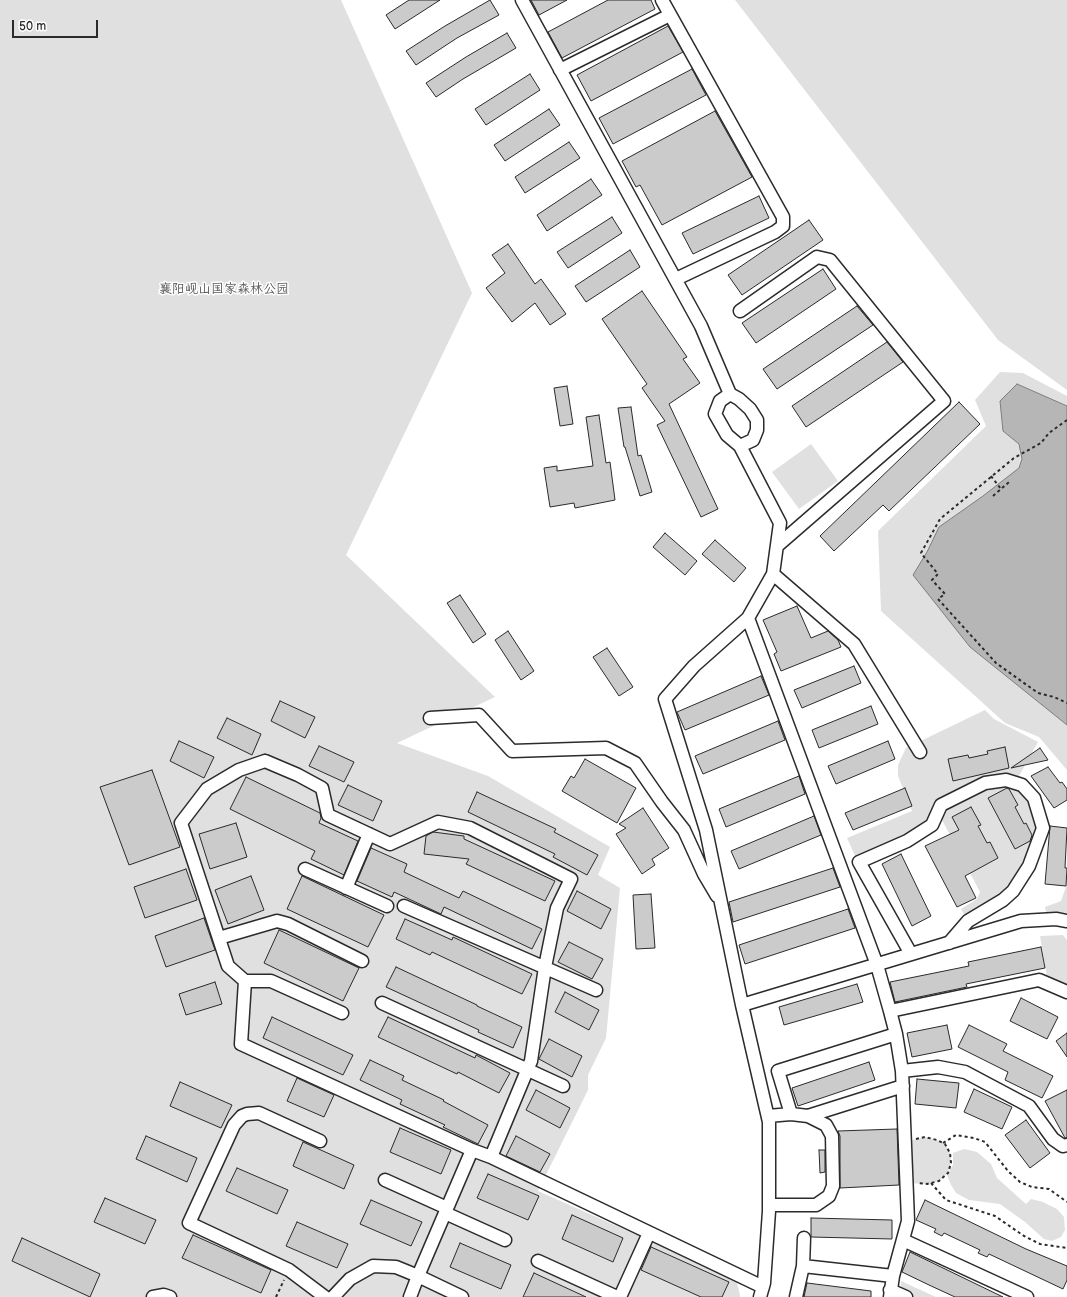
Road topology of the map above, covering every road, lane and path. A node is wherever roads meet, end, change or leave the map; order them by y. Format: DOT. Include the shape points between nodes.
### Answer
graph roads {
  1 [pos="522,0"];
  2 [pos="662,0"];
  3 [pos="670,15"];
  4 [pos="560,70"];
  5 [pos="676,279"];
  6 [pos="740,311"];
  7 [pos="730,394"];
  8 [pos="1067,420"];
  9 [pos="740,446"];
  10 [pos="991,476"];
  11 [pos="1009,482"];
  12 [pos="1001,489"];
  13 [pos="993,496"];
  14 [pos="777,546"];
  15 [pos="773,574"];
  16 [pos="748,618"];
  17 [pos="1067,703"];
  18 [pos="430,718"];
  19 [pos="920,752"];
  20 [pos="369,834"];
  21 [pos="305,869"];
  22 [pos="346,888"];
  23 [pos="722,904"];
  24 [pos="387,906"];
  25 [pos="404,906"];
  26 [pos="1067,921"];
  27 [pos="219,938"];
  28 [pos="949,943"];
  29 [pos="911,954"];
  30 [pos="362,961"];
  31 [pos="877,965"];
  32 [pos="545,967"];
  33 [pos="245,981"];
  34 [pos="596,990"];
  35 [pos="1067,992"];
  36 [pos="382,1003"];
  37 [pos="742,1005"];
  38 [pos="890,1011"];
  39 [pos="342,1013"];
  40 [pos="896,1034"];
  41 [pos="528,1069"];
  42 [pos="902,1071"];
  43 [pos="563,1086"];
  44 [pos="903,1086"];
  45 [pos="791,1114"];
  46 [pos="768,1116"];
  47 [pos="808,1116"];
  48 [pos="320,1141"];
  49 [pos="905,1142"];
  50 [pos="942,1143"];
  51 [pos="1067,1145"];
  52 [pos="472,1150"];
  53 [pos="490,1157"];
  54 [pos="385,1180"];
  55 [pos="906,1182"];
  56 [pos="931,1183"];
  57 [pos="1067,1202"];
  58 [pos="769,1205"];
  59 [pos="446,1210"];
  60 [pos="649,1233"];
  61 [pos="804,1238"];
  62 [pos="505,1240"];
  63 [pos="903,1240"];
  64 [pos="1067,1248"];
  65 [pos="538,1261"];
  66 [pos="803,1266"];
  67 [pos="289,1270"];
  68 [pos="418,1276"];
  69 [pos="893,1276"];
  70 [pos="762,1292"];
  71 [pos="890,1294"];
  72 [pos="153,1297"];
  73 [pos="170,1297"];
  74 [pos="276,1297"];
  75 [pos="325,1297"];
  76 [pos="333,1297"];
  77 [pos="410,1297"];
  78 [pos="462,1297"];
  79 [pos="617,1297"];
  80 [pos="620,1297"];
  81 [pos="796,1297"];
  82 [pos="906,1297"];
  83 [pos="1027,1297"];
  1 -- 4 [label="street"];
  2 -- 3 [label="street"];
  3 -- 4 [label="street"];
  3 -- 5 [label="street" via="783,217 782,226 775,232"];
  4 -- 5 [label="street"];
  5 -- 7 [label="street" via="701,326"];
  6 -- 14 [label="street" via="817,257 830,260 944,401"];
  7 -- 9 [label="street" via="720,401 715,414 727,435"];
  7 -- 9 [label="street" via="750,409 757,420 757,430 752,440"];
  8 -- 10 [label="path" via="1049,433 1041,443 1014,458"];
  9 -- 14 [label="street" via="780,523"];
  10 -- 12 [label="path"];
  10 -- 17 [label="path" via="940,519 921,553 938,574 932,580 945,594 938,599 996,663 1038,693"];
  11 -- 12 [label="path"];
  12 -- 13 [label="path"];
  14 -- 15 [label="street"];
  15 -- 16 [label="street"];
  15 -- 19 [label="street" via="854,644"];
  16 -- 23 [label="street" via="694,666 664,699 706,830"];
  16 -- 31 [label="street"];
  18 -- 23 [label="street" via="479,716 512,751 606,748 636,764 684,830 704,874"];
  20 -- 22 [label="street"];
  20 -- 27 [label="street" via="328,815 322,788 264,761 239,770 207,789 181,823"];
  20 -- 32 [label="street" via="390,844 438,822 470,828 571,879 557,908"];
  21 -- 22 [label="street"];
  22 -- 24 [label="street"];
  23 -- 37 [label="street"];
  25 -- 32 [label="street"];
  26 -- 28 [label="street" via="1021,921"];
  27 -- 30 [label="street" via="277,921"];
  27 -- 33 [label="street" via="228,966"];
  28 -- 29 [label="street"];
  28 -- 29 [label="street" via="968,921 1013,891 1029,866 1043,828 1034,798 1022,785 1006,780 985,783 941,805 932,825 926,829 859,862"];
  29 -- 31 [label="street"];
  31 -- 37 [label="street"];
  31 -- 38 [label="street"];
  32 -- 34 [label="street"];
  32 -- 41 [label="street"];
  33 -- 39 [label="street" via="271,981"];
  33 -- 52 [label="street" via="241,1044"];
  35 -- 38 [label="street" via="1039,980"];
  36 -- 41 [label="street"];
  37 -- 46 [label="street"];
  38 -- 40 [label="street"];
  40 -- 42 [label="street"];
  40 -- 45 [label="street" via="778,1071"];
  41 -- 43 [label="street"];
  41 -- 53 [label="street"];
  42 -- 44 [label="street"];
  42 -- 51 [label="street" via="938,1067 965,1072 1030,1106 1053,1139 1063,1146"];
  44 -- 47 [label="street"];
  44 -- 49 [label="street"];
  45 -- 46 [label="street"];
  45 -- 47 [label="street"];
  46 -- 58 [label="street"];
  47 -- 58 [label="street" via="826,1125 832,1136 833,1186 829,1196 816,1205"];
  48 -- 67 [label="street" via="259,1113 242,1116 234,1125 189,1223"];
  49 -- 50 [label="path" via="925,1137"];
  49 -- 55 [label="street"];
  50 -- 56 [label="path" via="950,1153 951,1163 948,1172 939,1181"];
  50 -- 57 [label="path" via="956,1135 985,1142 1020,1182 1032,1187 1049,1189"];
  52 -- 53 [label="street"];
  52 -- 59 [label="street"];
  53 -- 60 [label="street"];
  54 -- 59 [label="street"];
  55 -- 56 [label="path"];
  55 -- 63 [label="street" via="908,1221"];
  56 -- 64 [label="path" via="946,1200 995,1216 1040,1244"];
  58 -- 70 [label="street"];
  59 -- 62 [label="street"];
  59 -- 68 [label="street"];
  60 -- 70 [label="street"];
  60 -- 80 [label="street"];
  61 -- 66 [label="street"];
  63 -- 69 [label="street"];
  63 -- 83 [label="street"];
  65 -- 79 [label="street"];
  66 -- 69 [label="street"];
  66 -- 81 [label="street"];
  67 -- 74 [label="path"];
  67 -- 75 [label="street"];
  68 -- 76 [label="street" via="396,1267 373,1266 350,1279"];
  68 -- 77 [label="street"];
  68 -- 78 [label="street"];
  69 -- 71 [label="street"];
  71 -- 82 [label="street"];
  72 -- 73 [label="street"];
}
